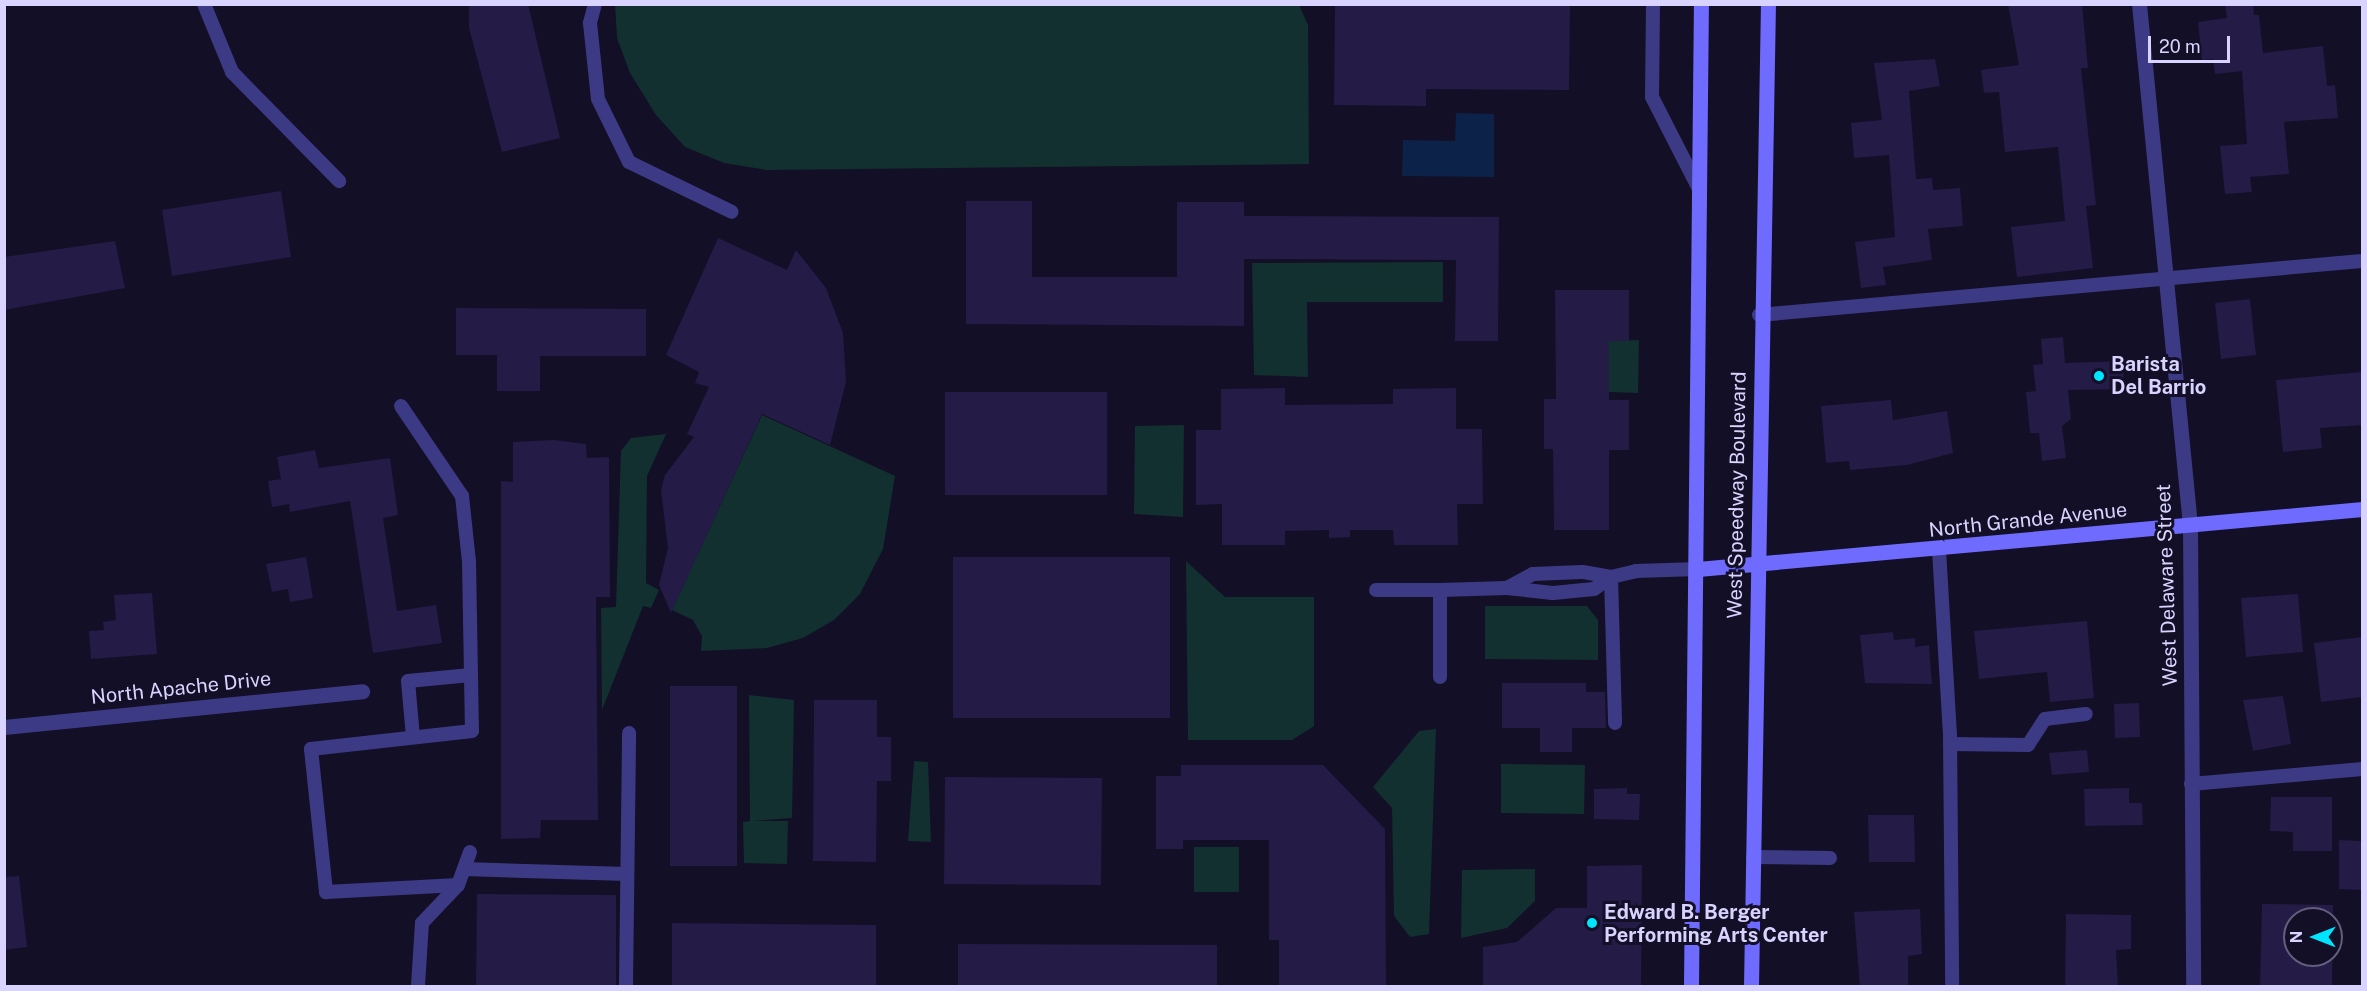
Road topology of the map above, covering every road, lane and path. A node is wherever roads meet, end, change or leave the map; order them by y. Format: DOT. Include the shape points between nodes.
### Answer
graph roads {
  1 [pos="204,4"];
  2 [pos="595,4"];
  3 [pos="1653,4"];
  4 [pos="1701,4"];
  5 [pos="1768,4"];
  6 [pos="2139,4"];
  7 [pos="339,181"];
  8 [pos="1700,190"];
  9 [pos="732,212"];
  10 [pos="2362,261"];
  11 [pos="2165,279"];
  12 [pos="1759,315"];
  13 [pos="401,406"];
  14 [pos="2362,509"];
  15 [pos="2190,525"];
  16 [pos="1939,550"];
  17 [pos="1759,563"];
  18 [pos="1698,569"];
  19 [pos="1611,577"];
  20 [pos="1508,588"];
  21 [pos="1376,590"];
  22 [pos="1440,590"];
  23 [pos="471,675"];
  24 [pos="1440,677"];
  25 [pos="362,691"];
  26 [pos="2086,714"];
  27 [pos="1615,723"];
  28 [pos="4,727"];
  29 [pos="629,733"];
  30 [pos="413,737"];
  31 [pos="1950,744"];
  32 [pos="2362,769"];
  33 [pos="2192,784"];
  34 [pos="470,852"];
  35 [pos="1753,857"];
  36 [pos="1830,858"];
  37 [pos="464,868"];
  38 [pos="627,874"];
  39 [pos="458,885"];
  40 [pos="418,987"];
  41 [pos="626,987"];
  42 [pos="1691,987"];
  43 [pos="1751,987"];
  44 [pos="1952,987"];
  45 [pos="2193,987"];
  1 -- 7 [label="lane" via="232,72"];
  2 -- 9 [label="lane" via="590,23 598,99 629,162"];
  3 -- 8 [label="lane" via="1652,97"];
  4 -- 8 [label="main road, West Speedway Boulevard"];
  5 -- 12 [label="main road, West Speedway Boulevard"];
  6 -- 11 [label="street, West Delaware Street"];
  8 -- 18 [label="main road, West Speedway Boulevard"];
  10 -- 11 [label="lane"];
  11 -- 12 [label="lane"];
  11 -- 15 [label="street, West Delaware Street"];
  12 -- 17 [label="main road, West Speedway Boulevard"];
  13 -- 23 [label="lane" via="462,496 469,561"];
  14 -- 15 [label="main road, North Grande Avenue"];
  15 -- 16 [label="main road, North Grande Avenue"];
  15 -- 33 [label="street, West Delaware Street"];
  16 -- 17 [label="main road, North Grande Avenue"];
  16 -- 31 [label="lane"];
  17 -- 18 [label="main road, North Grande Avenue"];
  17 -- 35 [label="main road, West Speedway Boulevard"];
  18 -- 19 [label="lane"];
  18 -- 42 [label="main road, West Speedway Boulevard"];
  19 -- 20 [label="lane" via="1582,572 1533,574"];
  19 -- 20 [label="lane" via="1594,589 1553,593"];
  19 -- 27 [label="lane"];
  20 -- 22 [label="lane"];
  21 -- 22 [label="lane"];
  22 -- 24 [label="lane"];
  23 -- 30 [label="lane" via="472,731"];
  23 -- 30 [label="lane" via="408,681"];
  25 -- 28 [label="street, North Apache Drive"];
  26 -- 31 [label="lane" via="2045,718 2028,746"];
  29 -- 38 [label="lane"];
  30 -- 39 [label="lane" via="311,749 326,892"];
  31 -- 44 [label="lane"];
  32 -- 33 [label="lane"];
  33 -- 45 [label="street, West Delaware Street"];
  34 -- 37 [label="lane"];
  35 -- 36 [label="lane"];
  35 -- 43 [label="main road, West Speedway Boulevard"];
  37 -- 38 [label="lane"];
  37 -- 39 [label="lane"];
  38 -- 41 [label="lane"];
  39 -- 40 [label="lane" via="422,923"];
}
